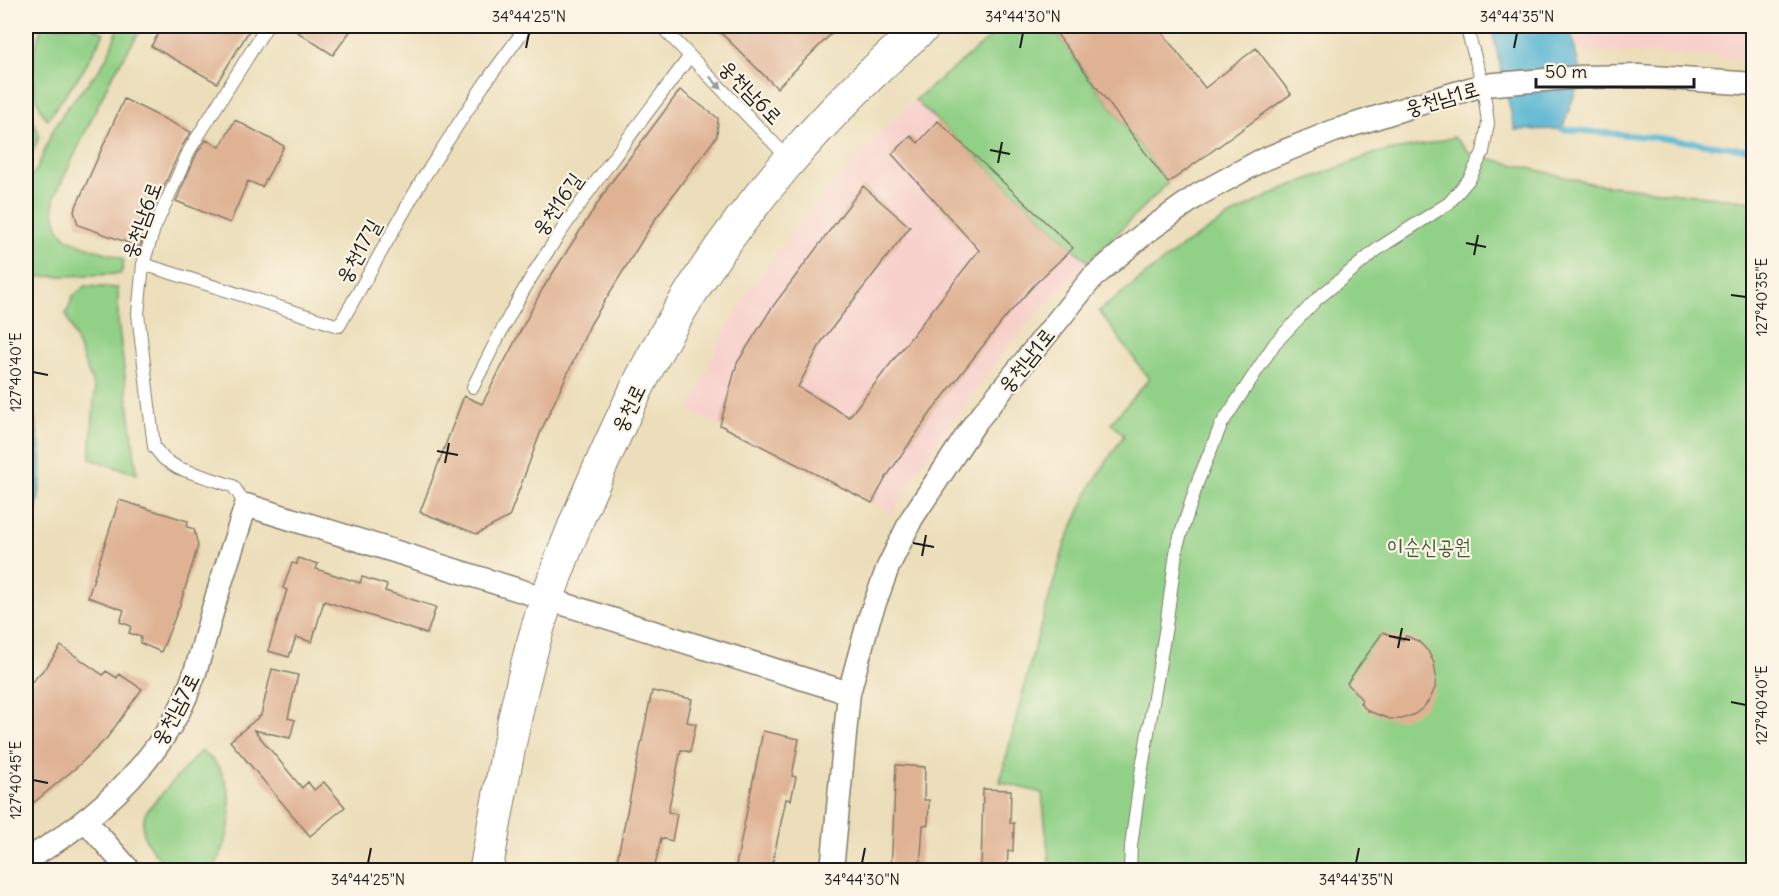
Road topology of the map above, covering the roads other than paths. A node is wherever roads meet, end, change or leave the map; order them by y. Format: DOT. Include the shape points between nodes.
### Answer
graph roads {
  1 [pos="267,26"];
  2 [pos="527,26"];
  3 [pos="661,26"];
  4 [pos="924,26"];
  5 [pos="1466,26"];
  6 [pos="690,56"];
  7 [pos="1754,84"];
  8 [pos="1490,85"];
  9 [pos="789,159"];
  10 [pos="143,264"];
  11 [pos="473,387"];
  12 [pos="246,505"];
  13 [pos="547,600"];
  14 [pos="849,693"];
  15 [pos="86,821"];
  16 [pos="26,860"];
  17 [pos="129,870"];
  18 [pos="486,870"];
  19 [pos="832,870"];
  20 [pos="1130,870"];
  1 -- 10 [label="lane, 웅천남6로" via="190,149 154,229"];
  2 -- 10 [label="lane, 웅천17길" via="422,180 339,326"];
  3 -- 6 [label="lane, 웅천남6로"];
  4 -- 9 [label="street, 웅천로" via="882,62"];
  5 -- 8 [label="lane"];
  6 -- 9 [label="lane, 웅천남6로, one-way"];
  6 -- 11 [label="lane, 웅천16길" via="546,253"];
  7 -- 8 [label="street, 웅천남1로" via="1639,76"];
  8 -- 14 [label="street, 웅천남1로" via="1334,131 1260,161 1198,195 1092,278 975,423 912,518 869,619"];
  8 -- 20 [label="lane" via="1483,152 1470,178 1449,203 1379,248 1317,299 1275,343 1221,424 1177,546 1140,780"];
  9 -- 13 [label="street, 웅천로" via="670,327 608,449"];
  10 -- 12 [label="lane, 웅천남6로" via="138,314 154,447 178,468 233,486"];
  12 -- 13 [label="street"];
  12 -- 15 [label="street, 웅천남7로" via="197,667 178,712 140,769"];
  13 -- 14 [label="street"];
  13 -- 18 [label="street, 웅천로" via="516,715"];
  14 -- 19 [label="street, 웅천남1로"];
  15 -- 16 [label="street, 웅천남7로"];
  15 -- 17 [label="street"];
}
